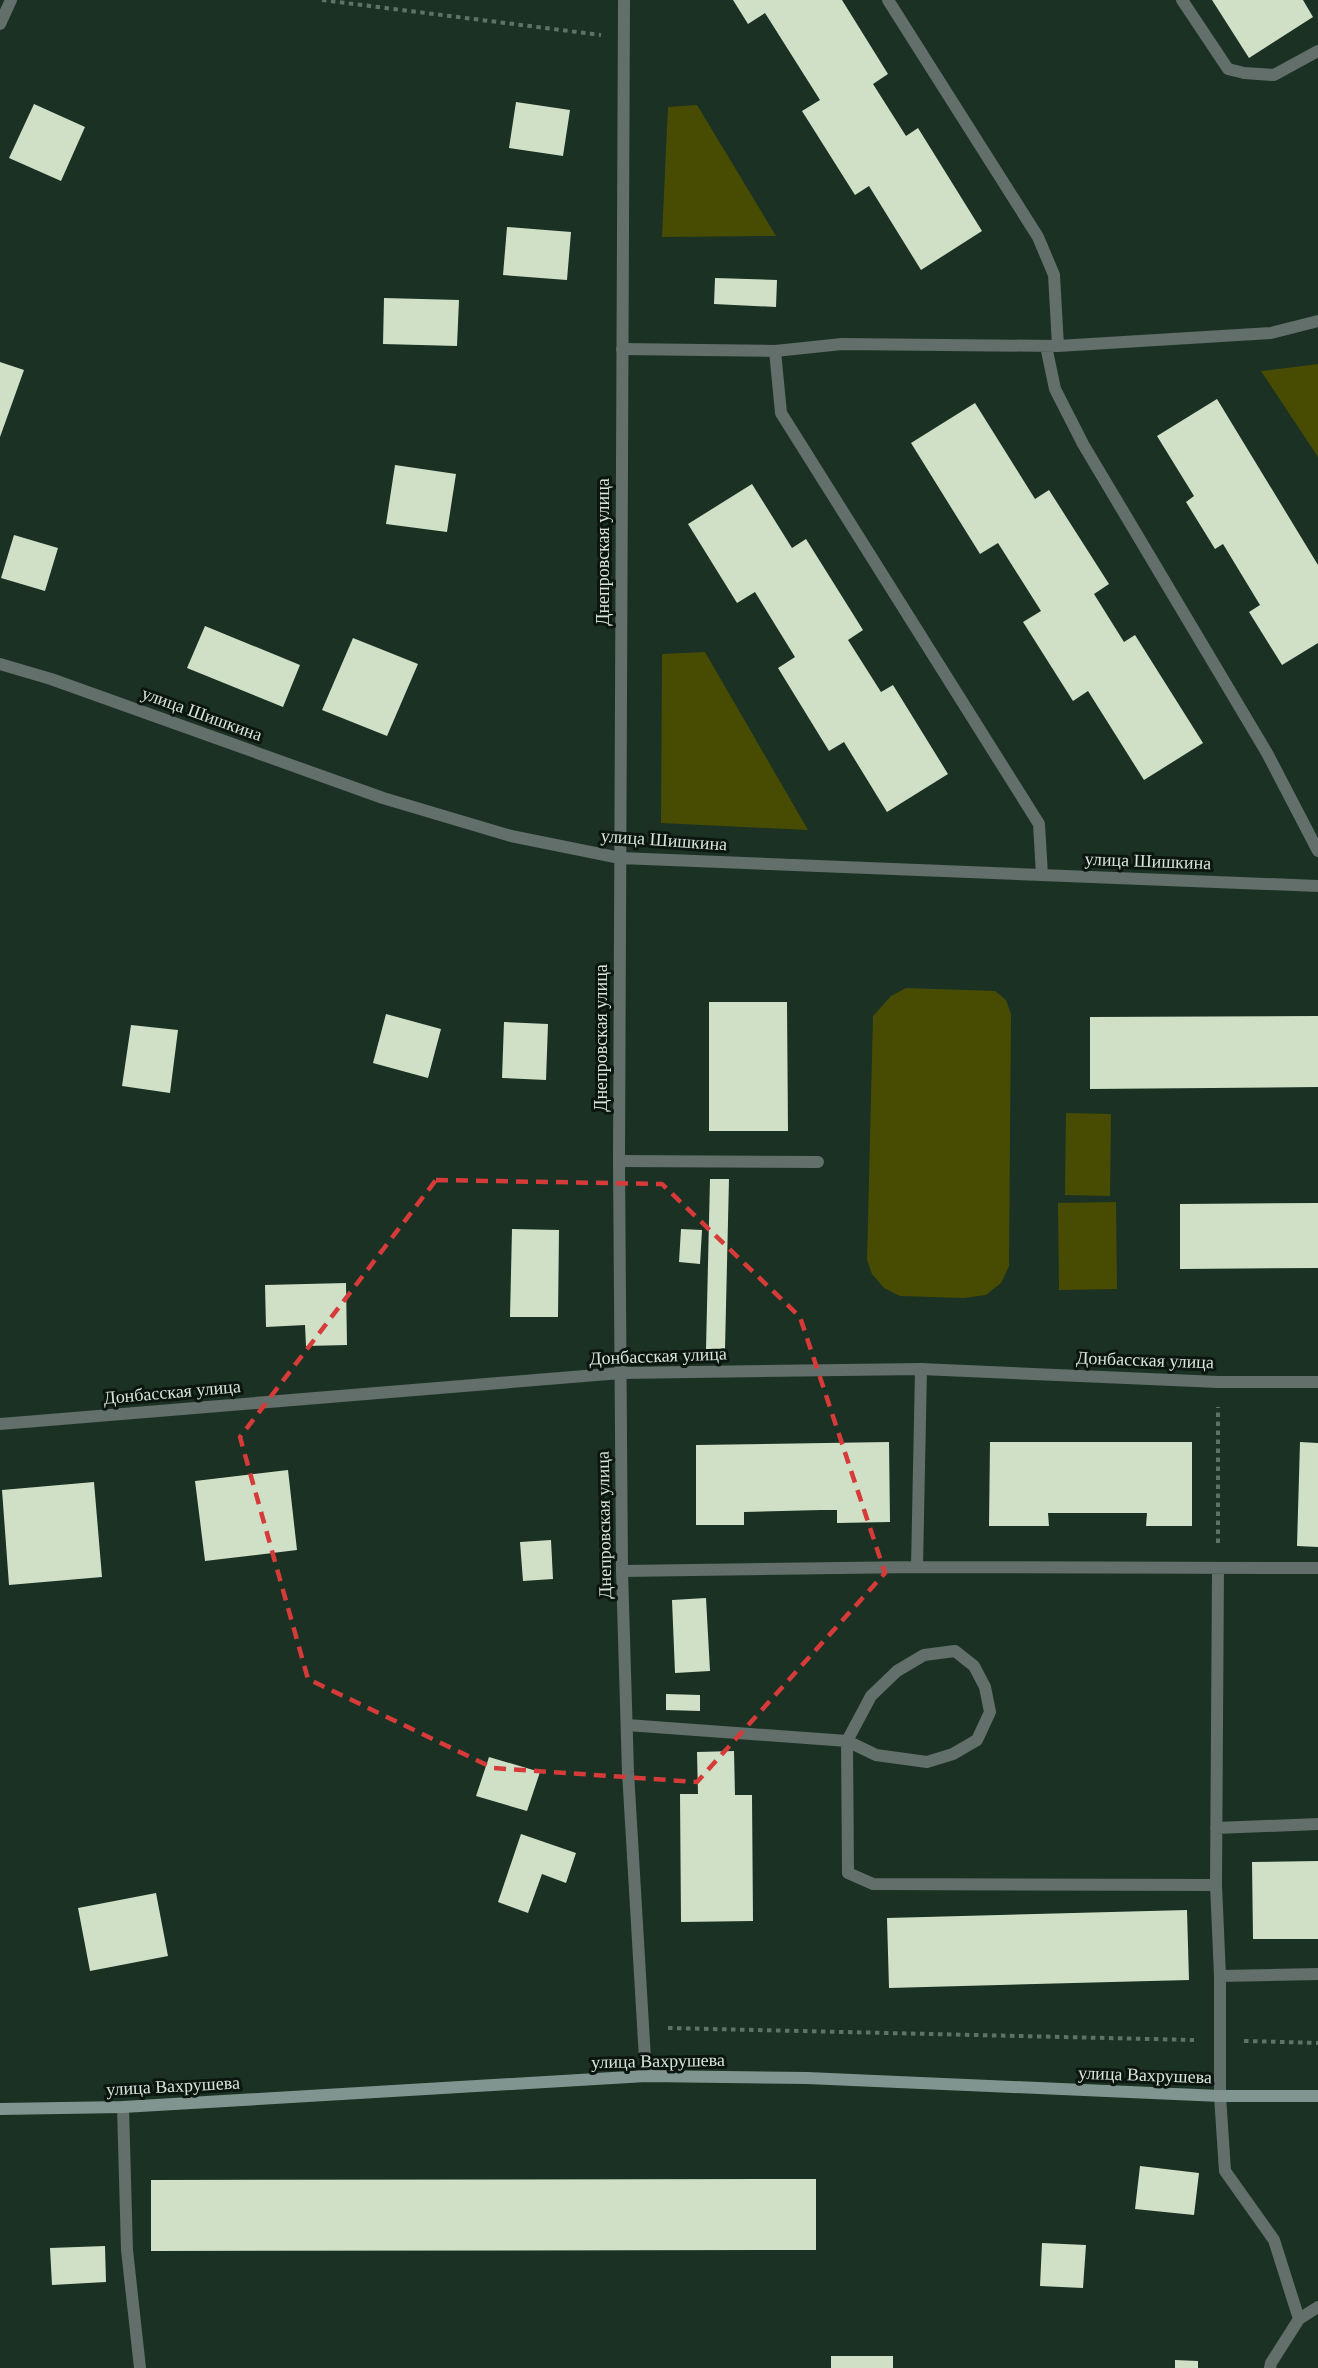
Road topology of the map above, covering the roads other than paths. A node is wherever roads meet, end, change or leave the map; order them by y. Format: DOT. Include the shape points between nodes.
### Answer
graph roads {
  1 [pos="11,0"];
  2 [pos="624,0"];
  3 [pos="888,0"];
  4 [pos="1182,0"];
  5 [pos="0,24"];
  6 [pos="1318,51"];
  7 [pos="1318,321"];
  8 [pos="1052,346"];
  9 [pos="622,349"];
  10 [pos="775,351"];
  11 [pos="0,664"];
  12 [pos="1318,851"];
  13 [pos="620,858"];
  14 [pos="1042,875"];
  15 [pos="1318,885"];
  16 [pos="619,1161"];
  17 [pos="818,1162"];
  18 [pos="921,1369"];
  19 [pos="621,1373"];
  20 [pos="1318,1382"];
  21 [pos="0,1424"];
  22 [pos="916,1567"];
  23 [pos="1218,1568"];
  24 [pos="1318,1569"];
  25 [pos="622,1571"];
  26 [pos="627,1725"];
  27 [pos="847,1741"];
  28 [pos="1318,1824"];
  29 [pos="1216,1828"];
  30 [pos="1216,1884"];
  31 [pos="1318,1974"];
  32 [pos="1220,1976"];
  33 [pos="646,2076"];
  34 [pos="1220,2096"];
  35 [pos="1318,2096"];
  36 [pos="123,2107"];
  37 [pos="0,2109"];
  38 [pos="1318,2307"];
  39 [pos="1299,2319"];
  40 [pos="140,2368"];
  41 [pos="1270,2368"];
  1 -- 5 [label="street"];
  2 -- 9 [label="street, Днепровская улица"];
  3 -- 8 [label="street" via="1038,237 1054,275"];
  4 -- 6 [label="street" via="1228,69 1274,75"];
  7 -- 8 [label="street" via="1271,333"];
  8 -- 10 [label="street" via="842,344"];
  8 -- 12 [label="street" via="1055,389 1083,444 1267,753"];
  9 -- 10 [label="street"];
  9 -- 13 [label="street, Днепровская улица"];
  10 -- 14 [label="street" via="781,413 1039,824"];
  11 -- 13 [label="street, улица Шишкина" via="383,798 511,836"];
  13 -- 14 [label="street, улица Шишкина"];
  13 -- 16 [label="street, Днепровская улица"];
  14 -- 15 [label="street, улица Шишкина"];
  16 -- 17 [label="street"];
  16 -- 19 [label="street, Днепровская улица"];
  18 -- 19 [label="street, Донбасская улица"];
  18 -- 20 [label="street, Донбасская улица" via="1218,1382"];
  18 -- 22 [label="street"];
  19 -- 21 [label="street, Донбасская улица"];
  19 -- 25 [label="street, Днепровская улица"];
  22 -- 23 [label="street"];
  22 -- 25 [label="street"];
  23 -- 24 [label="street"];
  23 -- 29 [label="street"];
  25 -- 26 [label="street, Днепровская улица"];
  26 -- 27 [label="street"];
  26 -- 33 [label="street, Днепровская улица"];
  27 -- 27 [label="street" via="871,1696 897,1671 924,1655 955,1651 974,1666 985,1687 990,1712 977,1740 953,1754 927,1762 876,1755"];
  27 -- 30 [label="street" via="848,1873 873,1884"];
  28 -- 29 [label="street"];
  29 -- 30 [label="street"];
  30 -- 32 [label="street"];
  31 -- 32 [label="street"];
  32 -- 34 [label="street"];
  33 -- 34 [label="main road, улица Вахрушева" via="807,2078"];
  33 -- 36 [label="main road, улица Вахрушева"];
  34 -- 35 [label="main road, улица Вахрушева"];
  34 -- 39 [label="street" via="1225,2171 1274,2240"];
  36 -- 37 [label="main road, улица Вахрушева"];
  36 -- 40 [label="street" via="127,2250"];
  38 -- 39 [label="street"];
  39 -- 41 [label="street"];
}
